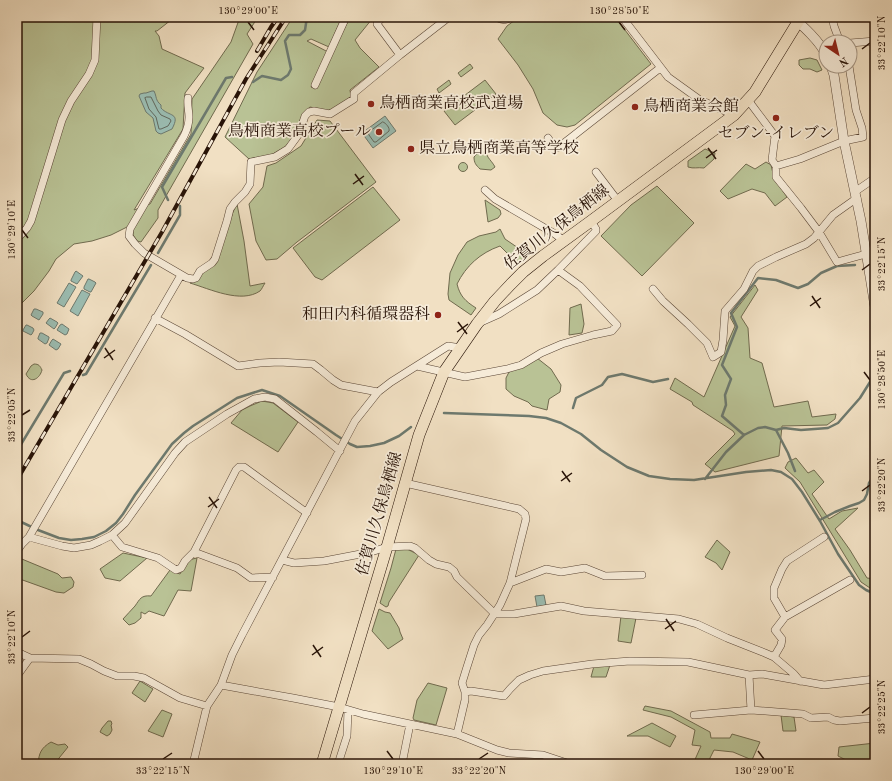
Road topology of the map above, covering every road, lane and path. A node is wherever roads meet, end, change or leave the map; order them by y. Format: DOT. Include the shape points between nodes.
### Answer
graph roads {
  1 [pos="97,17"];
  2 [pos="346,17"];
  3 [pos="384,17"];
  4 [pos="449,17"];
  5 [pos="496,17"];
  6 [pos="511,17"];
  7 [pos="832,17"];
  8 [pos="625,18"];
  9 [pos="797,19"];
  10 [pos="837,34"];
  11 [pos="875,41"];
  12 [pos="818,42"];
  13 [pos="858,42"];
  14 [pos="400,55"];
  15 [pos="660,68"];
  16 [pos="834,74"];
  17 [pos="849,74"];
  18 [pos="315,85"];
  19 [pos="188,98"];
  20 [pos="748,100"];
  21 [pos="734,115"];
  22 [pos="548,138"];
  23 [pos="844,141"];
  24 [pos="776,166"];
  25 [pos="596,172"];
  26 [pos="875,178"];
  27 [pos="485,190"];
  28 [pos="856,194"];
  29 [pos="618,201"];
  30 [pos="591,222"];
  31 [pos="819,232"];
  32 [pos="17,239"];
  33 [pos="564,241"];
  34 [pos="866,254"];
  35 [pos="558,270"];
  36 [pos="181,275"];
  37 [pos="653,289"];
  38 [pos="875,307"];
  39 [pos="155,318"];
  40 [pos="477,324"];
  41 [pos="461,348"];
  42 [pos="417,366"];
  43 [pos="444,372"];
  44 [pos="378,392"];
  45 [pos="340,449"];
  46 [pos="406,483"];
  47 [pos="307,513"];
  48 [pos="29,535"];
  49 [pos="112,535"];
  50 [pos="824,538"];
  51 [pos="387,547"];
  52 [pos="17,551"];
  53 [pos="194,552"];
  54 [pos="282,560"];
  55 [pos="642,575"];
  56 [pos="273,577"];
  57 [pos="850,580"];
  58 [pos="510,583"];
  59 [pos="495,614"];
  60 [pos="785,617"];
  61 [pos="17,652"];
  62 [pos="774,657"];
  63 [pos="30,658"];
  64 [pos="749,675"];
  65 [pos="17,676"];
  66 [pos="875,679"];
  67 [pos="800,681"];
  68 [pos="220,685"];
  69 [pos="465,692"];
  70 [pos="207,706"];
  71 [pos="343,709"];
  72 [pos="752,710"];
  73 [pos="694,715"];
  74 [pos="875,718"];
  75 [pos="410,724"];
  76 [pos="457,734"];
  77 [pos="193,764"];
  78 [pos="322,764"];
  79 [pos="338,764"];
  80 [pos="402,764"];
  81 [pos="570,764"];
  1 -- 32 [label="street" via="95,60 62,120 31,221"];
  2 -- 18 [label="street"];
  3 -- 14 [label="street" via="377,24"];
  4 -- 14 [label="street"];
  5 -- 6 [label="street" via="504,20"];
  7 -- 10 [label="street"];
  8 -- 15 [label="street"];
  9 -- 12 [label="street"];
  9 -- 20 [label="main road, 佐賀川久保鳥栖線"];
  11 -- 13 [label="street"];
  14 -- 36 [label="street" via="354,93 354,99 330,114 309,112 299,134 288,149 275,157 252,162 250,184 230,210 215,259 200,271 196,278"];
  15 -- 21 [label="street" via="668,77 700,100"];
  15 -- 22 [label="street" via="559,147 555,148"];
  16 -- 23 [label="street"];
  17 -- 23 [label="street" via="863,137"];
  19 -- 36 [label="street" via="188,126 184,136 130,229 129,236 144,253"];
  20 -- 21 [label="main road, 佐賀川久保鳥栖線"];
  20 -- 24 [label="street" via="775,136 772,160"];
  21 -- 29 [label="main road, 佐賀川久保鳥栖線"];
  23 -- 24 [label="street" via="800,160"];
  23 -- 28 [label="street"];
  24 -- 31 [label="street" via="776,177"];
  25 -- 29 [label="street"];
  26 -- 28 [label="street"];
  27 -- 33 [label="street" via="495,199"];
  28 -- 31 [label="street"];
  28 -- 34 [label="street"];
  29 -- 30 [label="main road, 佐賀川久保鳥栖線"];
  30 -- 33 [label="main road, 佐賀川久保鳥栖線"];
  30 -- 35 [label="street" via="596,231"];
  31 -- 34 [label="street" via="838,262"];
  31 -- 37 [label="street" via="806,244 754,270 744,289 725,312 721,352 713,357 707,343"];
  33 -- 40 [label="main road, 佐賀川久保鳥栖線" via="511,284"];
  34 -- 38 [label="street"];
  35 -- 40 [label="street" via="537,290 499,314"];
  35 -- 43 [label="street" via="580,286 617,325 612,331 562,344 521,365 507,369 465,377"];
  36 -- 39 [label="street"];
  39 -- 44 [label="street" via="238,366 279,362 314,364 341,385"];
  39 -- 48 [label="street"];
  40 -- 41 [label="main road, 佐賀川久保鳥栖線"];
  41 -- 42 [label="street" via="448,346"];
  41 -- 43 [label="main road, 佐賀川久保鳥栖線"];
  42 -- 43 [label="street"];
  42 -- 44 [label="street"];
  43 -- 46 [label="main road, 佐賀川久保鳥栖線" via="419,435"];
  44 -- 45 [label="street" via="355,421"];
  45 -- 47 [label="street"];
  45 -- 49 [label="street" via="275,399 254,399 185,442 125,523"];
  46 -- 51 [label="main road, 佐賀川久保鳥栖線"];
  46 -- 58 [label="street" via="519,509 525,514 526,519"];
  47 -- 53 [label="street" via="244,467 239,467"];
  47 -- 54 [label="street"];
  48 -- 49 [label="street" via="74,548 100,542"];
  48 -- 52 [label="street"];
  49 -- 53 [label="street" via="122,547 158,558 176,570 181,568"];
  50 -- 60 [label="street" via="787,561 782,568 774,588 774,598"];
  51 -- 54 [label="street" via="324,561 294,563"];
  51 -- 59 [label="street" via="410,546 432,562 449,567"];
  51 -- 71 [label="main road, 佐賀川久保鳥栖線"];
  53 -- 56 [label="street" via="237,568 251,578"];
  54 -- 56 [label="street"];
  55 -- 58 [label="street" via="605,576 585,568 561,572 546,569"];
  56 -- 68 [label="street" via="232,655"];
  57 -- 60 [label="street"];
  58 -- 59 [label="street"];
  59 -- 62 [label="street" via="514,614 560,606 584,611 679,619 697,624"];
  59 -- 69 [label="street" via="474,645 462,683"];
  60 -- 62 [label="street" via="775,630 782,639"];
  61 -- 63 [label="street"];
  62 -- 67 [label="street"];
  63 -- 65 [label="street"];
  63 -- 70 [label="street" via="79,660 117,676 144,678 180,698"];
  64 -- 67 [label="street" via="762,674"];
  64 -- 69 [label="street" via="688,662 630,661 549,670 530,675 519,680 504,696"];
  64 -- 72 [label="street"];
  66 -- 67 [label="street" via="824,685"];
  68 -- 70 [label="street"];
  68 -- 71 [label="street"];
  69 -- 76 [label="street"];
  70 -- 77 [label="street"];
  71 -- 75 [label="street"];
  71 -- 78 [label="main road, 佐賀川久保鳥栖線"];
  71 -- 79 [label="street" via="348,736"];
  72 -- 73 [label="street"];
  72 -- 74 [label="street" via="803,714 811,718 828,717 840,721"];
  75 -- 76 [label="street"];
  75 -- 80 [label="street"];
  76 -- 81 [label="street" via="497,750 543,755"];
}
